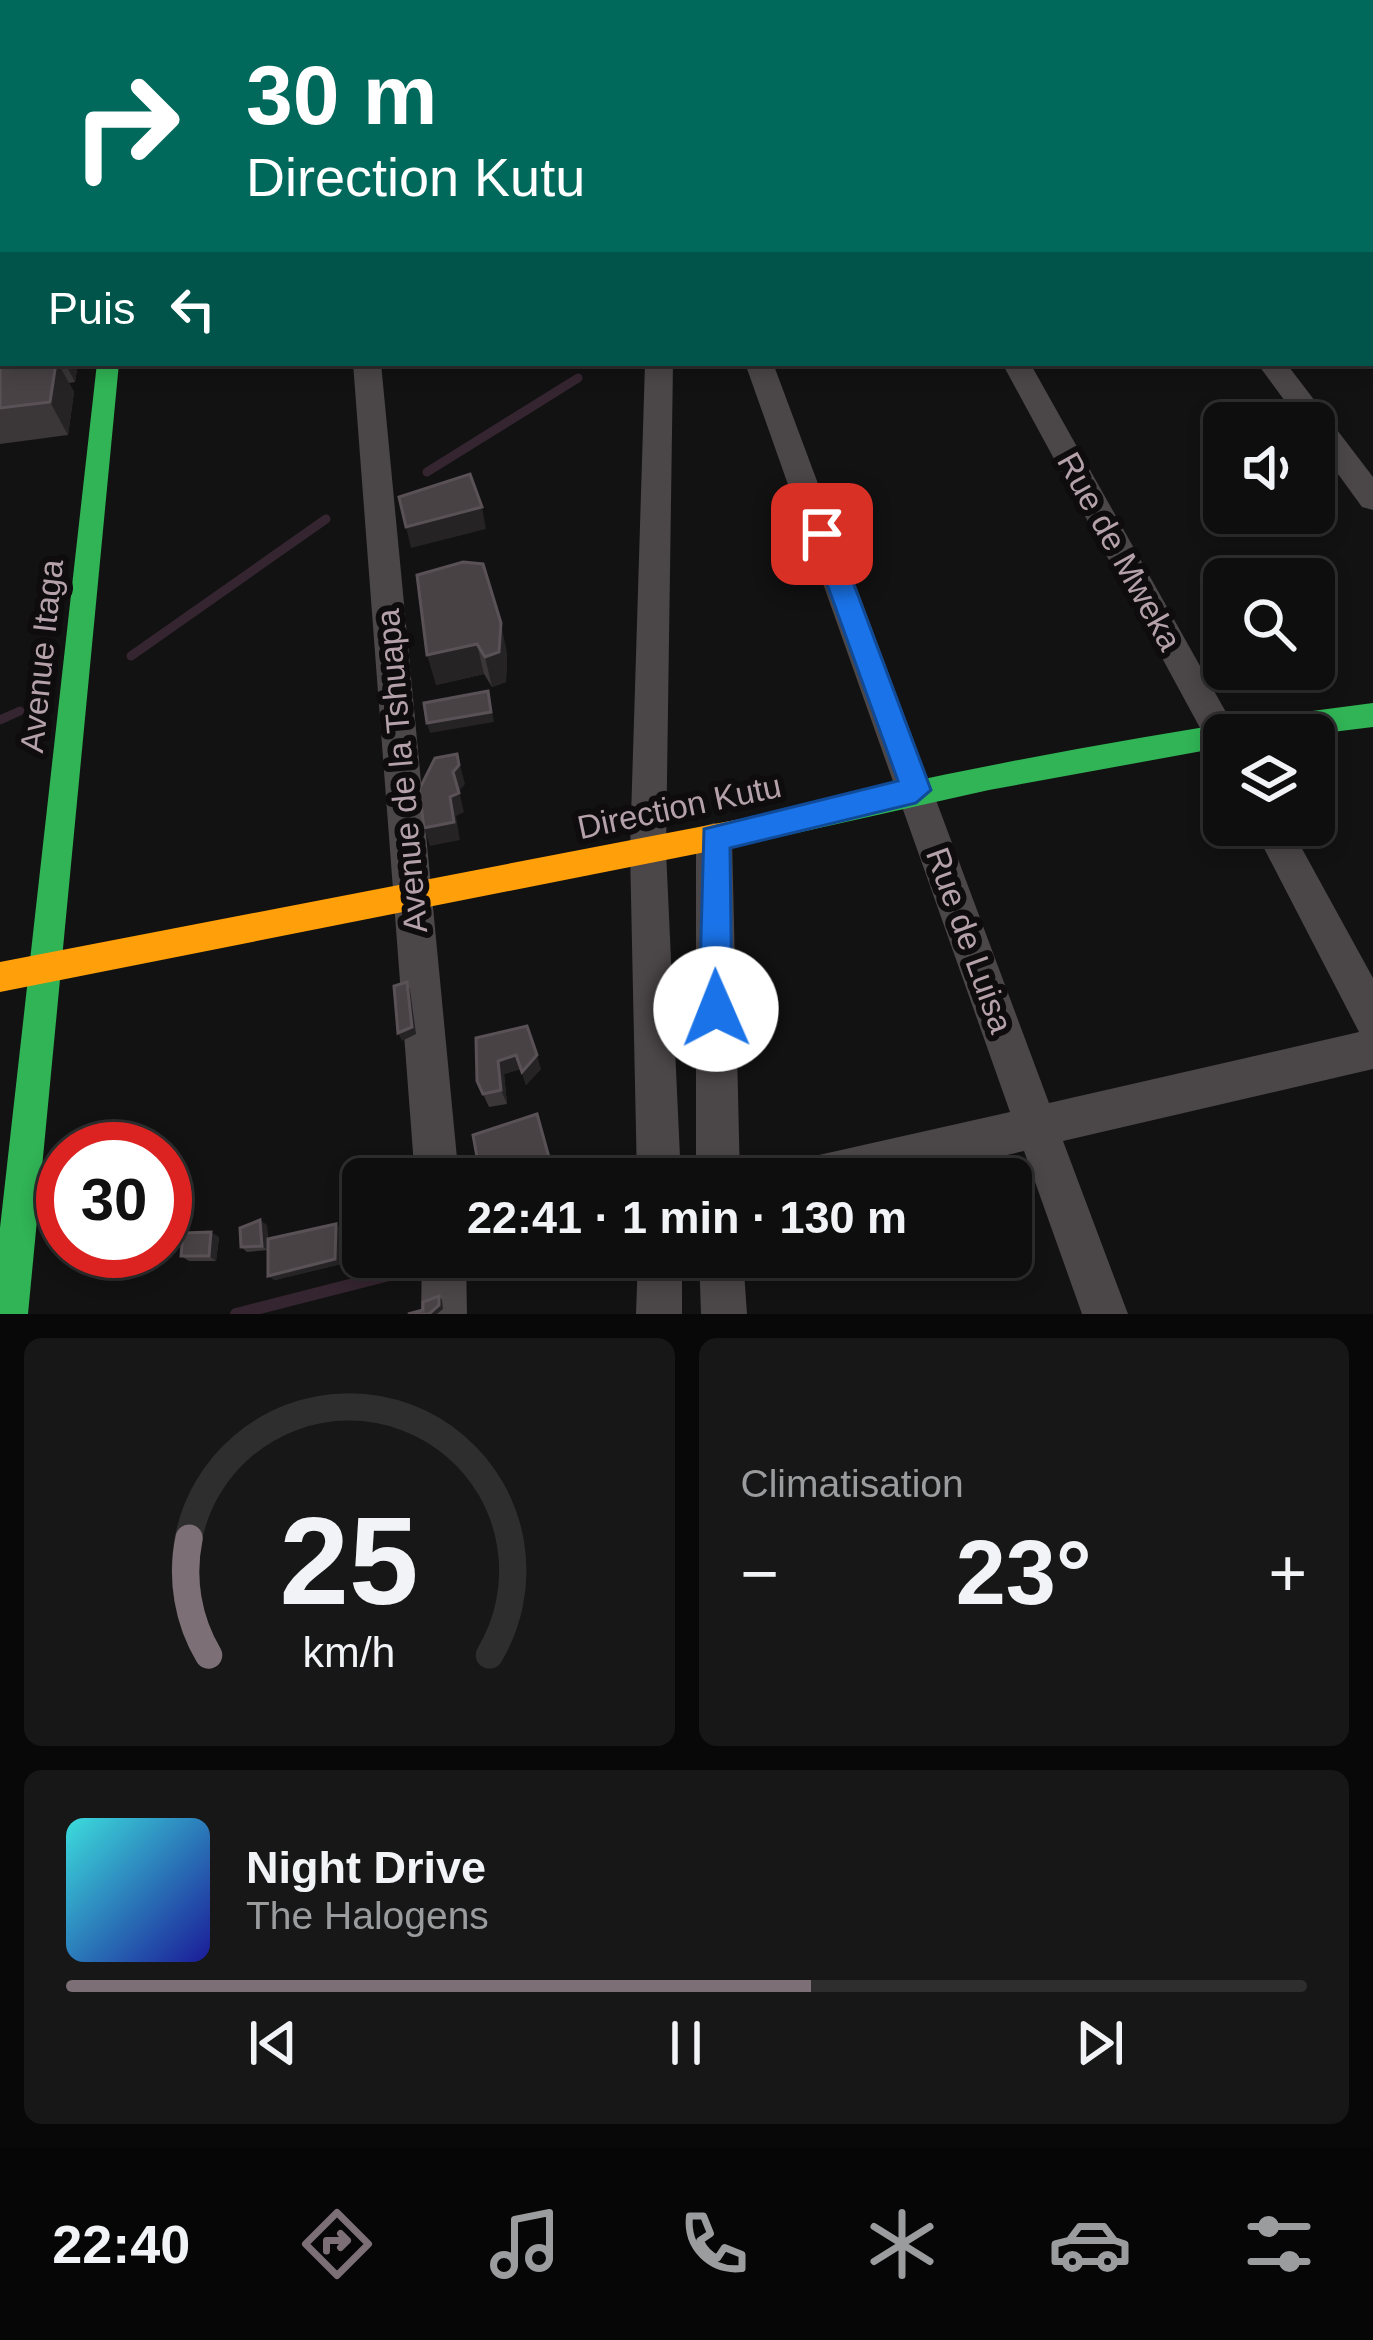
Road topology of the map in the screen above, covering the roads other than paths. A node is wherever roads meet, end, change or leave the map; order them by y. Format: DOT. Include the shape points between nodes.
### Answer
graph roads {
  1 [pos="109,366"];
  2 [pos="367,366"];
  3 [pos="658,366"];
  4 [pos="760,366"];
  5 [pos="1018,366"];
  6 [pos="1273,366"];
  7 [pos="1373,499"];
  8 [pos="1209,714"];
  9 [pos="1373,715"];
  10 [pos="1335,721"];
  11 [pos="1203,740"];
  12 [pos="916,790"];
  13 [pos="714,838"];
  14 [pos="1281,846"];
  15 [pos="648,850"];
  16 [pos="412,896"];
  17 [pos="46,968"];
  18 [pos="0,977"];
  19 [pos="1373,1018"];
  20 [pos="1373,1049"];
  21 [pos="1039,1127"];
  22 [pos="435,1158"];
  23 [pos="658,1158"];
  24 [pos="718,1158"];
  25 [pos="902,1158"];
  26 [pos="448,1278"];
  27 [pos="660,1278"];
  28 [pos="722,1278"];
  29 [pos="9,1314"];
  30 [pos="444,1314"];
  31 [pos="659,1314"];
  32 [pos="724,1314"];
  33 [pos="1106,1314"];
  1 -- 17 [label="street, Avenue Itaga"];
  2 -- 16 [label="street, Avenue de la Tshuapa"];
  3 -- 15 [label="street"];
  4 -- 12 [label="street, Rue de Luisa"];
  5 -- 8 [label="street, Rue de Mweka"];
  6 -- 7 [label="street"];
  9 -- 10 [label="street, Direction Kutu"];
  11 -- 12 [label="street, Direction Kutu"];
  12 -- 13 [label="street, Direction Kutu"];
  12 -- 21 [label="street, Rue de Luisa"];
  13 -- 15 [label="street, Direction Kutu"];
  13 -- 24 [label="street"];
  14 -- 19 [label="street"];
  15 -- 16 [label="street, Direction Kutu"];
  15 -- 23 [label="street"];
  16 -- 17 [label="street, Direction Kutu"];
  16 -- 22 [label="street, Avenue de la Tshuapa"];
  17 -- 18 [label="street, Direction Kutu"];
  17 -- 29 [label="street, Avenue Itaga"];
  20 -- 21 [label="street"];
  21 -- 25 [label="street"];
  21 -- 33 [label="street, Rue de Luisa"];
  26 -- 30 [label="street"];
  27 -- 31 [label="street"];
  28 -- 32 [label="street"];
}
